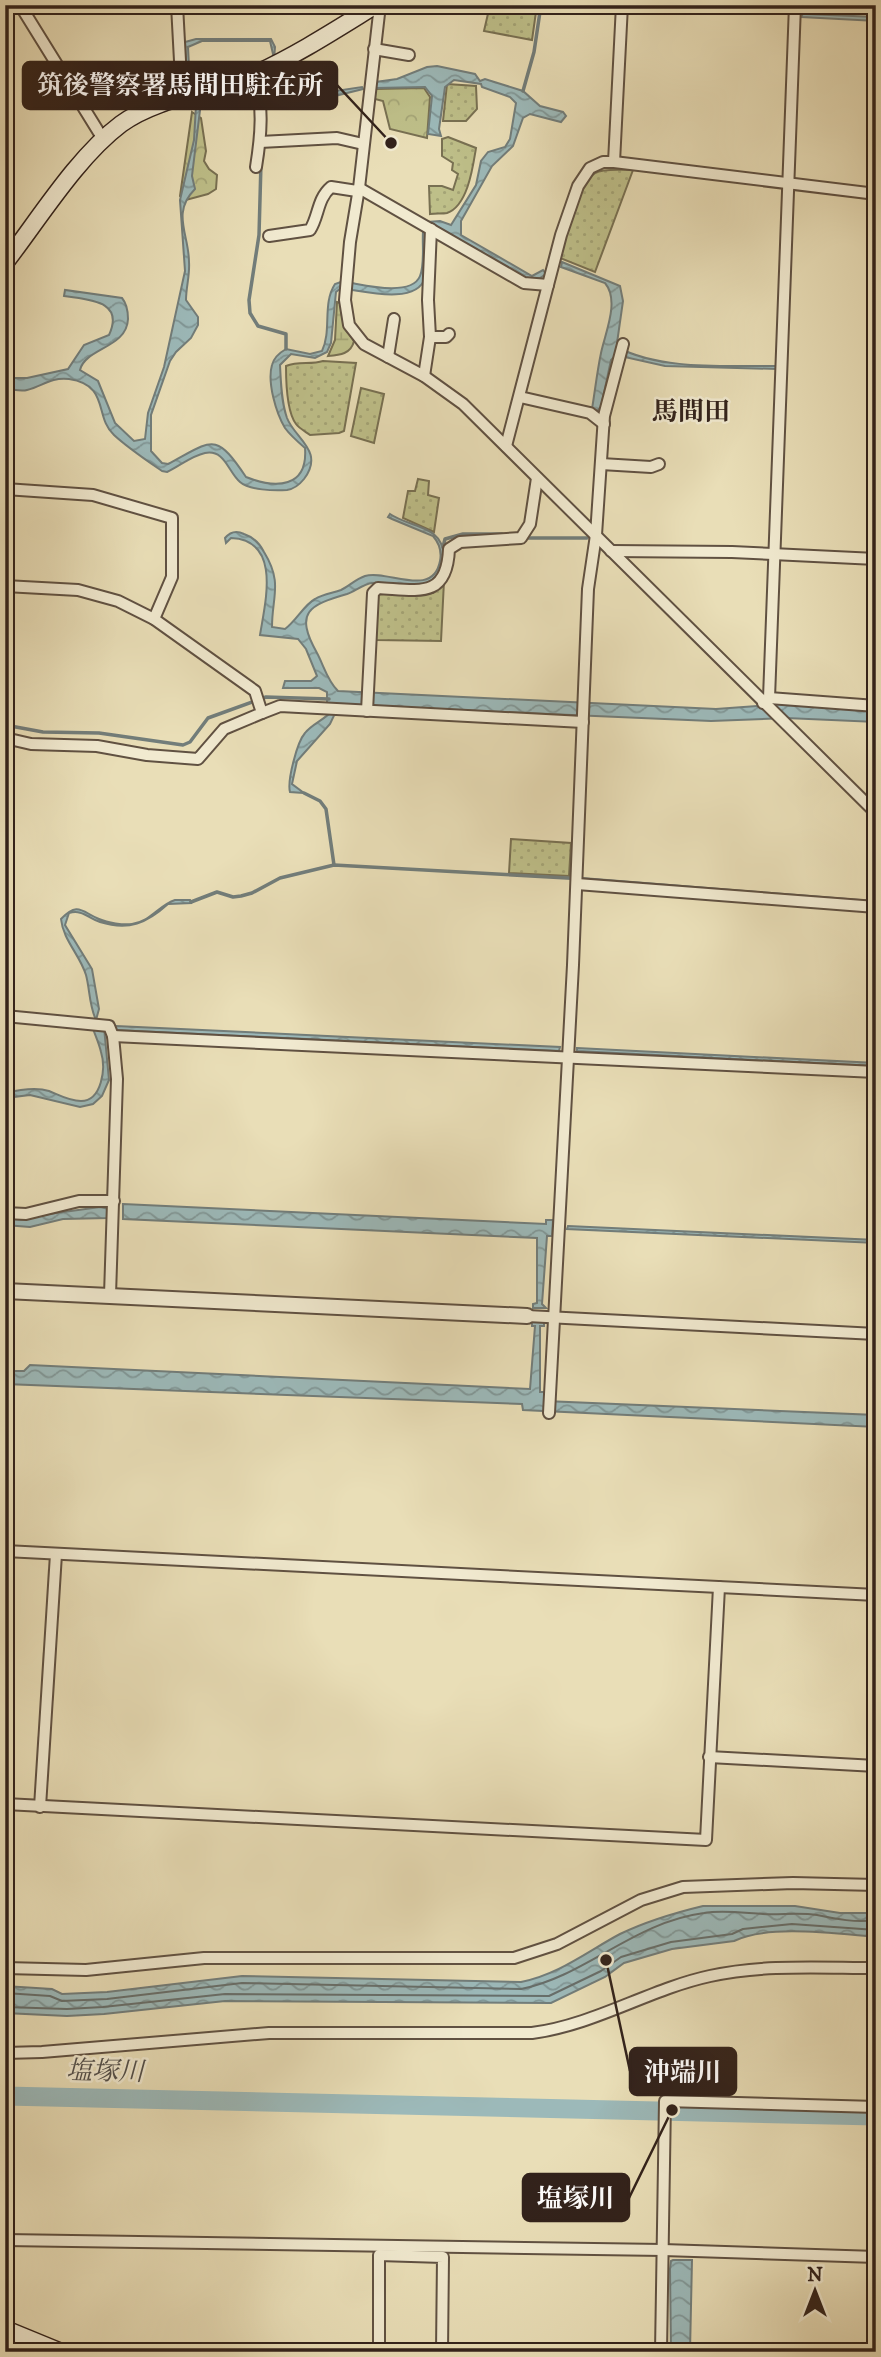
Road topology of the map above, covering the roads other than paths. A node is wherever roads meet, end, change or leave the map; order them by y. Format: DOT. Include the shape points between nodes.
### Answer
graph roads {
  1 [pos="20,5"];
  2 [pos="177,5"];
  3 [pos="378,5"];
  4 [pos="622,5"];
  5 [pos="795,5"];
  6 [pos="374,49"];
  7 [pos="409,55"];
  8 [pos="254,75"];
  9 [pos="182,98"];
  10 [pos="103,139"];
  11 [pos="260,142"];
  12 [pos="363,144"];
  13 [pos="614,162"];
  14 [pos="256,167"];
  15 [pos="789,185"];
  16 [pos="358,190"];
  17 [pos="876,194"];
  18 [pos="431,229"];
  19 [pos="268,236"];
  20 [pos="5,263"];
  21 [pos="548,285"];
  22 [pos="394,319"];
  23 [pos="449,334"];
  24 [pos="429,337"];
  25 [pos="623,344"];
  26 [pos="388,356"];
  27 [pos="424,376"];
  28 [pos="520,397"];
  29 [pos="604,425"];
  30 [pos="506,446"];
  31 [pos="601,464"];
  32 [pos="659,464"];
  33 [pos="537,478"];
  34 [pos="5,489"];
  35 [pos="596,536"];
  36 [pos="611,551"];
  37 [pos="774,555"];
  38 [pos="876,558"];
  39 [pos="5,586"];
  40 [pos="154,619"];
  41 [pos="766,702"];
  42 [pos="876,706"];
  43 [pos="367,711"];
  44 [pos="262,713"];
  45 [pos="583,722"];
  46 [pos="5,738"];
  47 [pos="876,813"];
  48 [pos="576,884"];
  49 [pos="876,907"];
  50 [pos="5,1016"];
  51 [pos="113,1036"];
  52 [pos="568,1057"];
  53 [pos="876,1072"];
  54 [pos="114,1203"];
  55 [pos="5,1213"];
  56 [pos="5,1291"];
  57 [pos="110,1295"];
  58 [pos="527,1316"];
  59 [pos="550,1317"];
  60 [pos="876,1334"];
  61 [pos="550,1413"];
  62 [pos="5,1551"];
  63 [pos="56,1554"];
  64 [pos="719,1587"];
  65 [pos="876,1595"];
  66 [pos="709,1757"];
  67 [pos="876,1766"];
  68 [pos="5,1804"];
  69 [pos="40,1807"];
  70 [pos="876,1885"];
  71 [pos="5,1968"];
  72 [pos="876,1968"];
  73 [pos="5,2053"];
  74 [pos="876,2107"];
  75 [pos="5,2240"];
  76 [pos="663,2250"];
  77 [pos="876,2257"];
  78 [pos="5,2329"];
  79 [pos="5,2344"];
  80 [pos="7,2352"];
  81 [pos="61,2352"];
  82 [pos="379,2352"];
  83 [pos="442,2352"];
  84 [pos="661,2352"];
  1 -- 10 [label="street"];
  2 -- 9 [label="street"];
  3 -- 6 [label="street"];
  3 -- 8 [label="main road"];
  4 -- 13 [label="street"];
  5 -- 15 [label="street"];
  6 -- 7 [label="street"];
  6 -- 12 [label="street"];
  8 -- 9 [label="main road"];
  8 -- 11 [label="street" via="260,93"];
  9 -- 10 [label="main road" via="123,123"];
  10 -- 20 [label="main road"];
  11 -- 12 [label="street" via="337,138"];
  11 -- 14 [label="street"];
  12 -- 16 [label="street"];
  13 -- 15 [label="street"];
  13 -- 21 [label="street" via="590,168 578,186"];
  15 -- 17 [label="street"];
  15 -- 37 [label="street"];
  16 -- 18 [label="street"];
  16 -- 19 [label="street" via="331,187 310,230"];
  16 -- 26 [label="street" via="345,300 349,324 364,344"];
  18 -- 21 [label="street" via="524,283"];
  18 -- 24 [label="street"];
  21 -- 28 [label="street"];
  22 -- 26 [label="street"];
  23 -- 24 [label="street"];
  24 -- 27 [label="street"];
  25 -- 29 [label="street"];
  26 -- 27 [label="street"];
  27 -- 30 [label="street" via="463,404"];
  28 -- 29 [label="street" via="590,413"];
  28 -- 30 [label="street"];
  29 -- 31 [label="street"];
  30 -- 33 [label="street"];
  31 -- 32 [label="street"];
  31 -- 35 [label="street"];
  33 -- 35 [label="street"];
  33 -- 43 [label="street" via="530,524 521,538 460,542 449,549 448,568 433,587 425,591 378,588 373,593"];
  34 -- 40 [label="street" via="93,495 172,518 172,577"];
  35 -- 36 [label="street"];
  35 -- 45 [label="street" via="588,589"];
  36 -- 37 [label="street"];
  36 -- 41 [label="street"];
  37 -- 38 [label="street"];
  37 -- 41 [label="street"];
  39 -- 40 [label="street" via="78,590 118,601"];
  40 -- 44 [label="street" via="255,691"];
  41 -- 42 [label="street"];
  41 -- 47 [label="street"];
  43 -- 44 [label="street" via="280,706"];
  43 -- 45 [label="street"];
  44 -- 46 [label="street" via="224,730 198,759"];
  45 -- 48 [label="street"];
  48 -- 49 [label="street"];
  48 -- 52 [label="street"];
  50 -- 51 [label="street" via="109,1026"];
  51 -- 52 [label="street"];
  51 -- 54 [label="street" via="117,1079"];
  52 -- 53 [label="street"];
  52 -- 59 [label="street"];
  54 -- 55 [label="street" via="79,1201 26,1214"];
  54 -- 57 [label="street"];
  56 -- 57 [label="street"];
  57 -- 58 [label="street"];
  58 -- 59 [label="street"];
  59 -- 60 [label="street"];
  59 -- 61 [label="street"];
  62 -- 63 [label="street"];
  63 -- 64 [label="street"];
  63 -- 69 [label="street"];
  64 -- 65 [label="street"];
  64 -- 66 [label="street"];
  66 -- 67 [label="street"];
  66 -- 69 [label="street" via="706,1840"];
  68 -- 69 [label="street"];
  70 -- 71 [label="street" via="682,1887 640,1900 557,1944 514,1958 204,1958 86,1970"];
  72 -- 73 [label="street" via="779,1968 712,1976 533,2034 269,2034"];
  74 -- 76 [label="street" via="665,2101"];
  75 -- 76 [label="street"];
  76 -- 77 [label="street"];
  76 -- 84 [label="street"];
  78 -- 81 [label="main road"];
  79 -- 80 [label="street"];
  82 -- 83 [label="street" via="379,2255 443,2256"];
}
